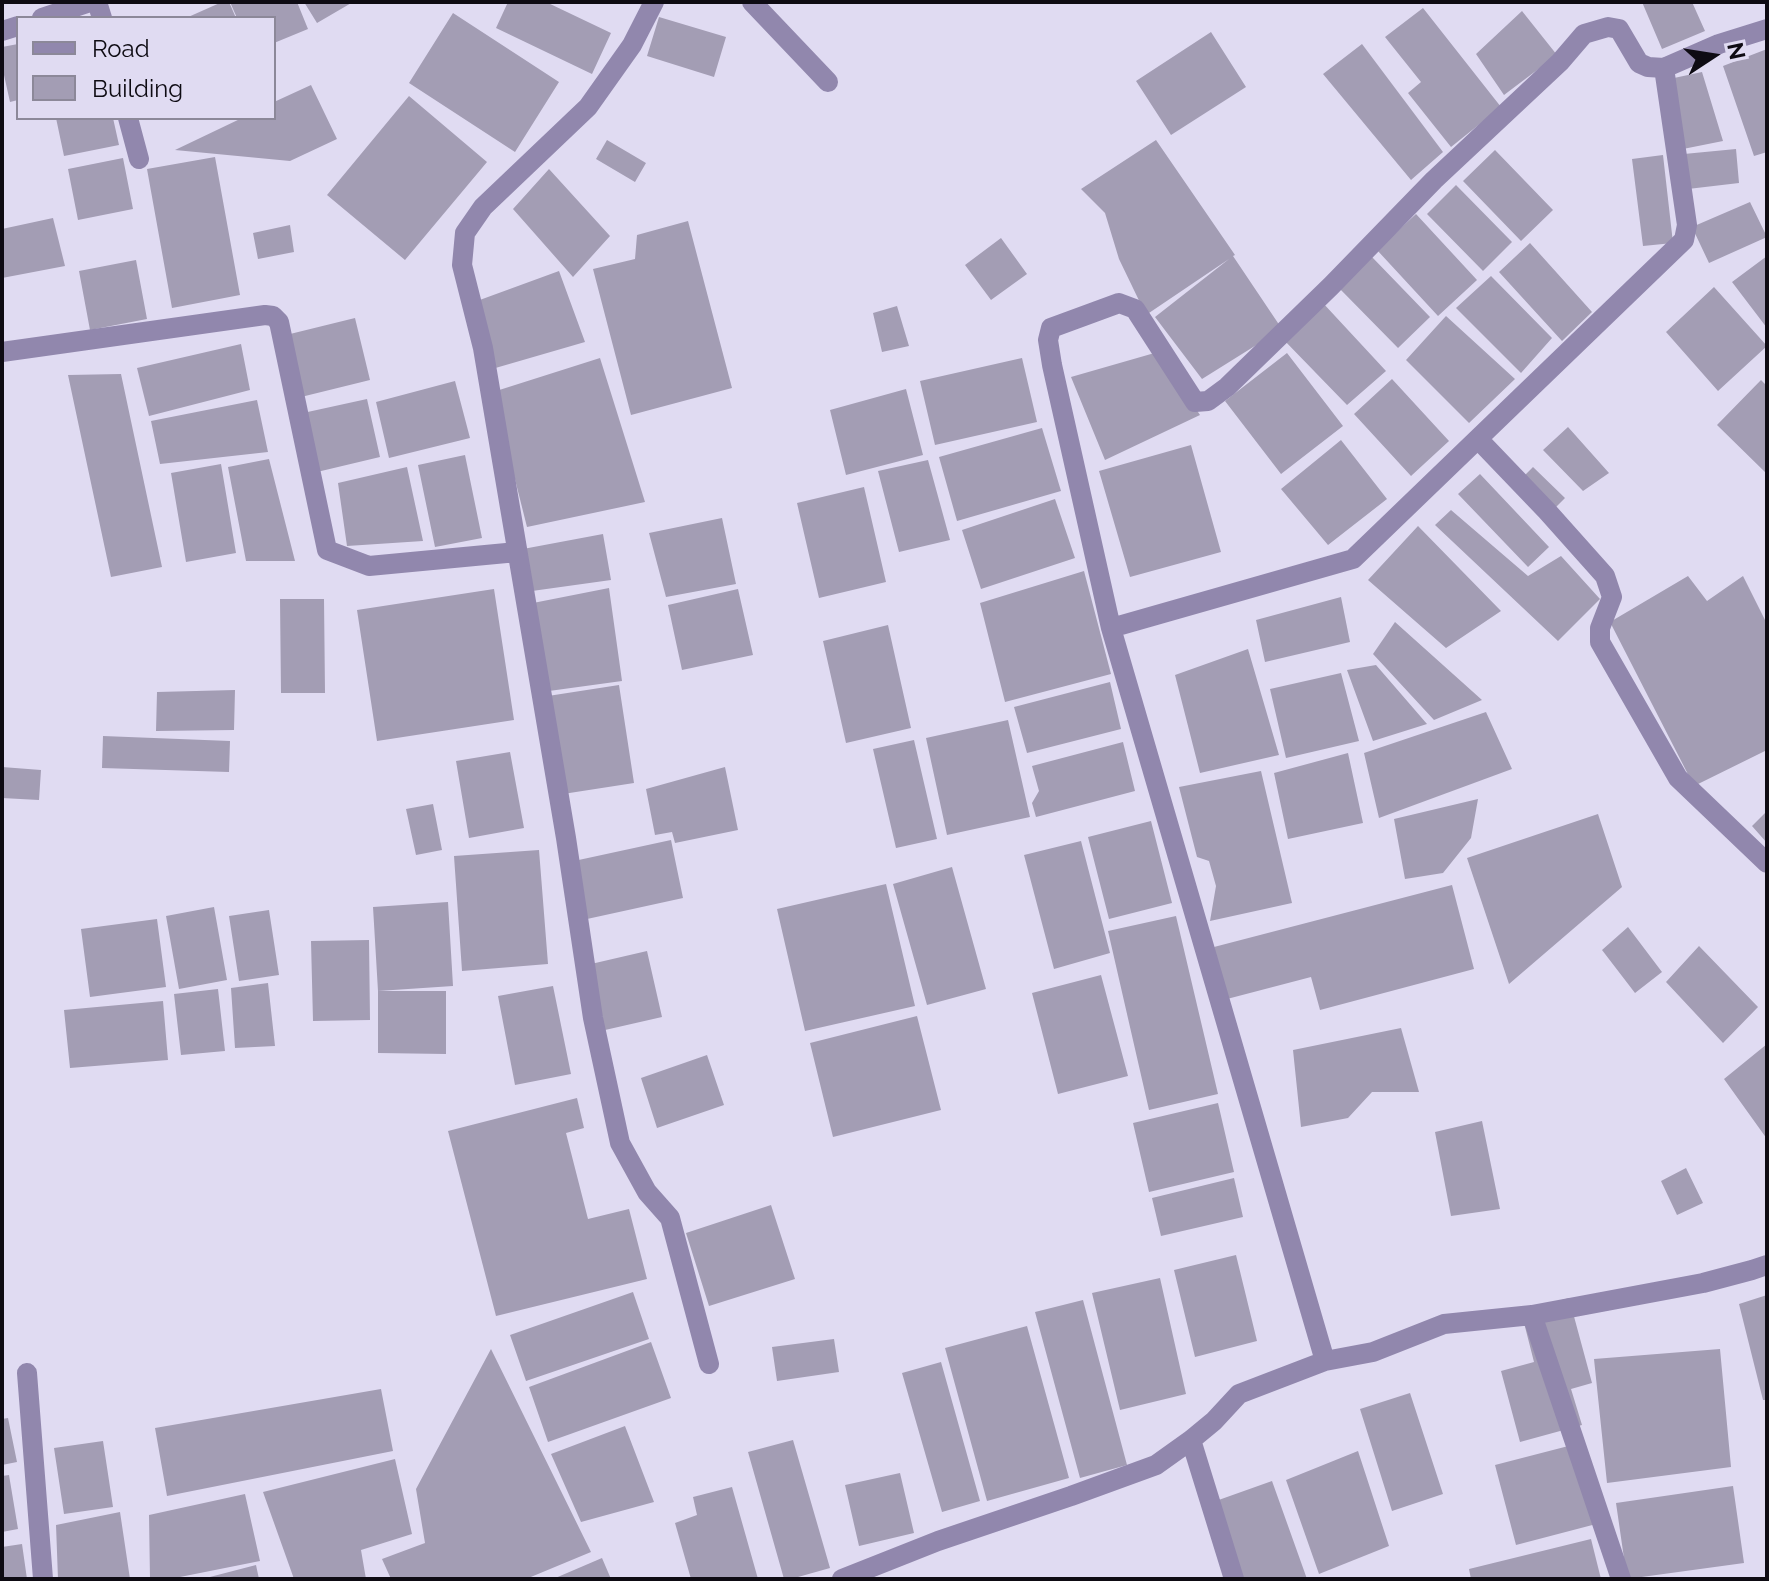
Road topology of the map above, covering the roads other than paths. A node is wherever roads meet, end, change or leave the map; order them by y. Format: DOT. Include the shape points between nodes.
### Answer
graph roads {
  1 [pos="90,2"];
  2 [pos="654,2"];
  3 [pos="752,2"];
  4 [pos="48,16"];
  5 [pos="1767,29"];
  6 [pos="1664,68"];
  7 [pos="828,82"];
  8 [pos="129,120"];
  9 [pos="139,159"];
  10 [pos="2,352"];
  11 [pos="1478,439"];
  12 [pos="517,552"];
  13 [pos="1111,628"];
  14 [pos="1767,863"];
  15 [pos="1767,1265"];
  16 [pos="1532,1315"];
  17 [pos="1325,1361"];
  18 [pos="709,1364"];
  19 [pos="27,1373"];
  20 [pos="1191,1440"];
  21 [pos="43,1579"];
  22 [pos="842,1579"];
  23 [pos="1234,1579"];
  24 [pos="1621,1579"];
  1 -- 4 [label="street"];
  2 -- 12 [label="street" via="632,45 588,107 483,207 465,233 462,265 483,348"];
  3 -- 7 [label="street"];
  5 -- 6 [label="street"];
  6 -- 11 [label="street" via="1687,225 1684,240"];
  6 -- 13 [label="street" via="1639,63 1619,29 1584,34 1208,401 1195,402 1135,309 1119,303 1051,328 1052,365"];
  8 -- 9 [label="street"];
  10 -- 12 [label="street" via="273,316 279,322 327,550 369,566"];
  11 -- 13 [label="street" via="1353,559"];
  11 -- 14 [label="street" via="1605,576 1612,597 1600,642 1678,778"];
  12 -- 18 [label="street" via="593,1018 620,1143 647,1192 670,1218"];
  13 -- 17 [label="street"];
  15 -- 16 [label="street" via="1703,1283"];
  16 -- 17 [label="street" via="1444,1324 1373,1352"];
  16 -- 24 [label="street"];
  17 -- 20 [label="street" via="1239,1394"];
  19 -- 21 [label="street"];
  20 -- 22 [label="street" via="1156,1465"];
  20 -- 23 [label="street"];
}
